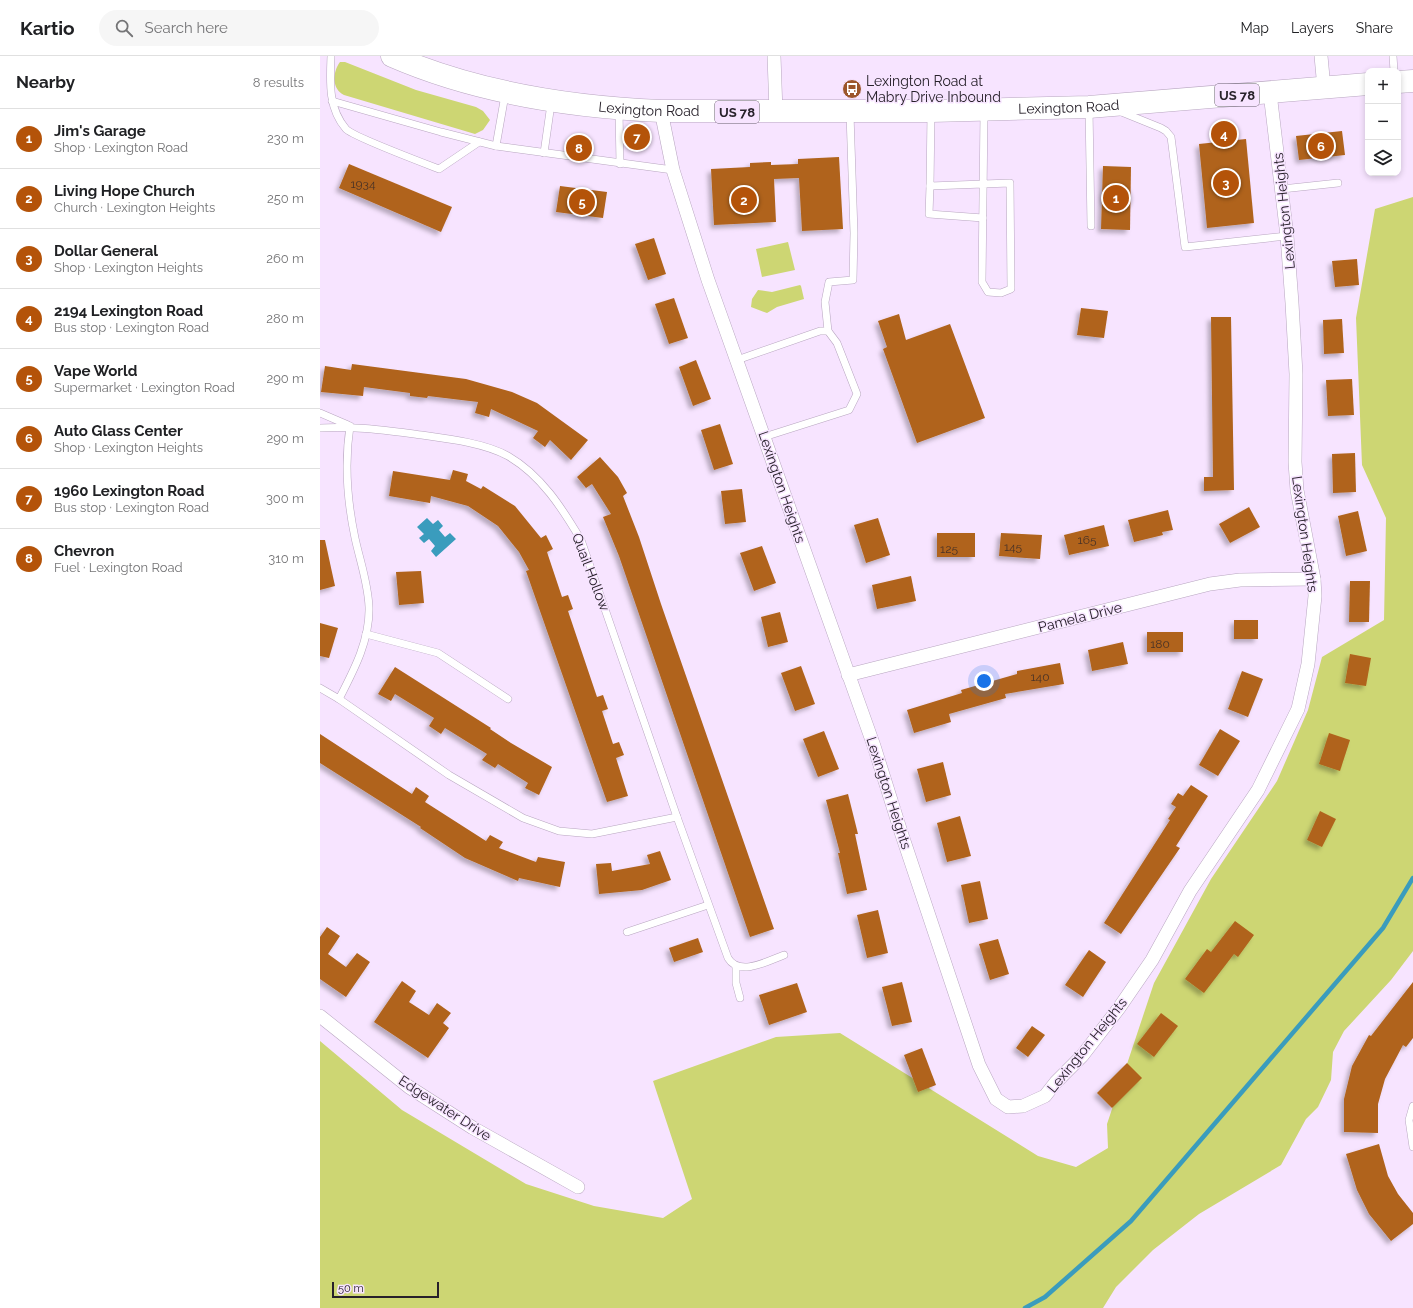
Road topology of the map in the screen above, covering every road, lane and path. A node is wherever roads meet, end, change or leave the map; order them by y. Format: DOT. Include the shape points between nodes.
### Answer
graph roads {
  1 [pos="331,56"];
  2 [pos="392,56"];
  3 [pos="774,56"];
  4 [pos="1321,56"];
  5 [pos="1393,56"];
  6 [pos="1394,68"];
  7 [pos="1413,81"];
  8 [pos="1401,82"];
  9 [pos="1365,84"];
  10 [pos="1324,88"];
  11 [pos="506,92"];
  12 [pos="1270,93"];
  13 [pos="332,101"];
  14 [pos="552,102"];
  15 [pos="1098,107"];
  16 [pos="619,109"];
  17 [pos="984,110"];
  18 [pos="661,111"];
  19 [pos="931,111"];
  20 [pos="776,112"];
  21 [pos="850,112"];
  22 [pos="480,142"];
  23 [pos="496,146"];
  24 [pos="544,153"];
  25 [pos="620,164"];
  26 [pos="673,170"];
  27 [pos="1338,183"];
  28 [pos="983,184"];
  29 [pos="930,186"];
  30 [pos="1282,189"];
  31 [pos="983,218"];
  32 [pos="1090,226"];
  33 [pos="1287,236"];
  34 [pos="828,331"];
  35 [pos="737,360"];
  36 [pos="320,413"];
  37 [pos="350,426"];
  38 [pos="320,428"];
  39 [pos="764,437"];
  40 [pos="1314,579"];
  41 [pos="366,634"];
  42 [pos="848,675"];
  43 [pos="320,688"];
  44 [pos="339,698"];
  45 [pos="508,699"];
  46 [pos="677,817"];
  47 [pos="708,905"];
  48 [pos="627,932"];
  49 [pos="784,955"];
  50 [pos="736,966"];
  51 [pos="740,998"];
  52 [pos="320,1016"];
  53 [pos="1413,1106"];
  54 [pos="1413,1147"];
  55 [pos="578,1187"];
  1 -- 13 [label="lane"];
  2 -- 11 [label="highway, Lexington Road / US 78" via="447,77"];
  3 -- 20 [label="street"];
  4 -- 10 [label="street"];
  5 -- 6 [label="lane"];
  7 -- 8 [label="highway"];
  9 -- 10 [label="highway, Lexington Road / US 78"];
  10 -- 12 [label="highway, Lexington Road / US 78"];
  11 -- 14 [label="highway, Lexington Road / US 78"];
  11 -- 23 [label="lane"];
  12 -- 15 [label="highway, Lexington Road / US 78"];
  12 -- 30 [label="street, Lexington Heights"];
  13 -- 22 [label="lane"];
  13 -- 22 [label="lane" via="337,116 347,131 439,169"];
  14 -- 16 [label="highway, Lexington Road / US 78"];
  14 -- 24 [label="lane"];
  15 -- 17 [label="highway, Lexington Road / US 78"];
  15 -- 32 [label="lane"];
  15 -- 33 [label="lane" via="1161,128 1171,138 1185,247"];
  16 -- 18 [label="highway, Lexington Road / US 78"];
  16 -- 25 [label="lane"];
  17 -- 19 [label="highway, Lexington Road / US 78"];
  17 -- 28 [label="lane"];
  18 -- 20 [label="highway, Lexington Road / US 78"];
  18 -- 26 [label="street, Lexington Heights"];
  19 -- 21 [label="highway, Lexington Road / US 78"];
  19 -- 29 [label="lane"];
  20 -- 21 [label="highway, Lexington Road / US 78"];
  21 -- 34 [label="lane" via="853,280 829,282 824,302"];
  22 -- 23 [label="lane"];
  23 -- 24 [label="lane"];
  24 -- 25 [label="lane"];
  25 -- 26 [label="lane"];
  26 -- 35 [label="street, Lexington Heights"];
  27 -- 30 [label="lane"];
  28 -- 29 [label="lane"];
  28 -- 31 [label="lane"];
  28 -- 31 [label="lane" via="1010,183 1011,289 1001,293 988,292 982,282"];
  29 -- 31 [label="lane" via="929,214"];
  30 -- 33 [label="street, Lexington Heights"];
  33 -- 40 [label="street, Lexington Heights" via="1296,374 1295,462"];
  34 -- 35 [label="lane" via="820,330"];
  34 -- 39 [label="lane" via="837,343 857,394 849,410"];
  35 -- 39 [label="street, Lexington Heights"];
  36 -- 37 [label="lane, Quail Hollow"];
  37 -- 38 [label="lane, Quail Hollow"];
  37 -- 41 [label="lane" via="347,447 347,495 366,583 369,608"];
  37 -- 46 [label="lane, Quail Hollow" via="454,439 483,447 508,456 538,478 566,513 581,540"];
  39 -- 42 [label="street, Lexington Heights"];
  40 -- 42 [label="street, Pamela Drive" via="1240,580 1210,584"];
  40 -- 42 [label="street, Lexington Heights" via="1315,596 1308,664 1298,709 1258,790 1190,891 1152,960 1119,1008 1082,1056 1045,1096 1023,1106 1008,1107 996,1099 980,1065"];
  41 -- 44 [label="lane" via="355,669"];
  41 -- 45 [label="lane" via="438,652"];
  43 -- 44 [label="lane"];
  44 -- 46 [label="lane" via="449,775 523,818 559,831 592,834"];
  46 -- 47 [label="lane, Quail Hollow"];
  47 -- 48 [label="lane"];
  47 -- 50 [label="lane, Quail Hollow" via="728,958 732,965"];
  49 -- 50 [label="lane" via="748,967"];
  50 -- 51 [label="lane" via="736,983"];
  52 -- 55 [label="street, Edgewater Drive" via="409,1087 473,1128"];
  53 -- 54 [label="lane" via="1409,1120"];
}
